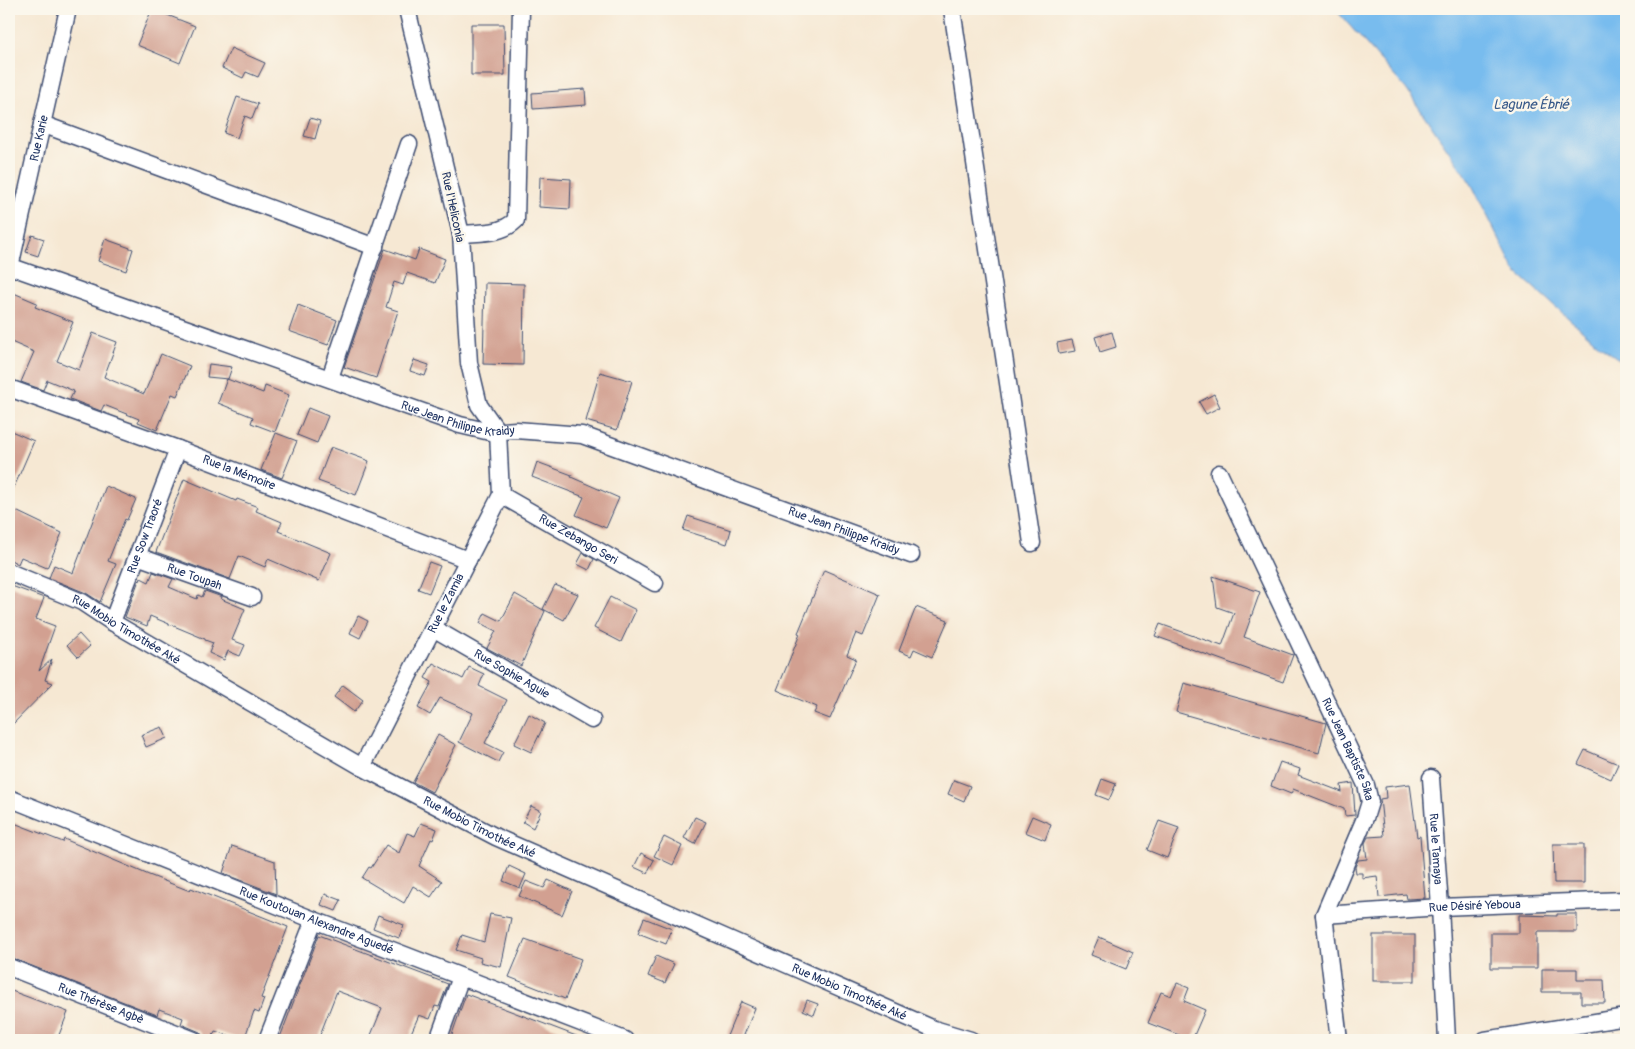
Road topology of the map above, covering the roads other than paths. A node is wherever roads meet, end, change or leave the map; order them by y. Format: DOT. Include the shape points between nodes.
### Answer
graph roads {
  1 [pos="68,9"];
  2 [pos="406,9"];
  3 [pos="521,9"];
  4 [pos="952,9"];
  5 [pos="42,124"];
  6 [pos="409,144"];
  7 [pos="461,234"];
  8 [pos="375,247"];
  9 [pos="9,266"];
  10 [pos="330,378"];
  11 [pos="9,388"];
  12 [pos="498,432"];
  13 [pos="178,449"];
  14 [pos="1219,473"];
  15 [pos="501,495"];
  16 [pos="1032,543"];
  17 [pos="911,555"];
  18 [pos="137,556"];
  19 [pos="468,560"];
  20 [pos="9,572"];
  21 [pos="655,583"];
  22 [pos="252,597"];
  23 [pos="112,622"];
  24 [pos="433,628"];
  25 [pos="592,720"];
  26 [pos="362,768"];
  27 [pos="1431,778"];
  28 [pos="9,798"];
  29 [pos="1625,900"];
  30 [pos="1440,907"];
  31 [pos="1324,915"];
  32 [pos="314,920"];
  33 [pos="9,967"];
  34 [pos="461,977"];
  35 [pos="1626,1017"];
  36 [pos="932,1035"];
  37 [pos="619,1039"];
  38 [pos="194,1040"];
  39 [pos="267,1040"];
  40 [pos="438,1040"];
  41 [pos="971,1040"];
  42 [pos="1339,1040"];
  43 [pos="1447,1040"];
  44 [pos="1485,1040"];
  1 -- 5 [label="street, Rue Karie"];
  2 -- 7 [label="street, Rue l'Heliconia"];
  3 -- 7 [label="street" via="516,220 501,230"];
  4 -- 16 [label="street"];
  5 -- 8 [label="street"];
  5 -- 9 [label="street, Rue Karie"];
  6 -- 8 [label="street"];
  7 -- 12 [label="street, Rue l'Heliconia" via="469,363 480,405"];
  8 -- 10 [label="street"];
  9 -- 10 [label="street, Rue Jean Philippe Kraidy"];
  10 -- 12 [label="street, Rue Jean Philippe Kraidy" via="460,425"];
  11 -- 13 [label="street, Rue la Mémoire"];
  12 -- 15 [label="street, Rue le Zamia"];
  12 -- 17 [label="street, Rue Jean Philippe Kraidy" via="516,430 582,435"];
  13 -- 18 [label="street, Rue Sow Traoré"];
  13 -- 19 [label="street, Rue la Mémoire"];
  14 -- 31 [label="street, Rue Jean Baptiste Sika" via="1366,785 1370,802 1366,818"];
  15 -- 19 [label="street, Rue le Zamia"];
  15 -- 21 [label="street, Rue Zebango Seri"];
  18 -- 22 [label="street, Rue Toupah"];
  18 -- 23 [label="street, Rue Sow Traoré"];
  19 -- 24 [label="street, Rue le Zamia"];
  20 -- 23 [label="street, Rue Mobio Timothée Aké" via="82,602"];
  23 -- 26 [label="street, Rue Mobio Timothée Aké"];
  24 -- 25 [label="street, Rue Sophie Aguie"];
  24 -- 26 [label="street, Rue le Zamia"];
  26 -- 36 [label="street, Rue Mobio Timothée Aké" via="496,837"];
  27 -- 30 [label="street, Rue le Tamaya"];
  28 -- 32 [label="street, Rue Koutouan Alexandre Aguedé"];
  29 -- 30 [label="street, Rue Désiré Yeboua"];
  30 -- 31 [label="street, Rue Désiré Yeboua"];
  30 -- 43 [label="street, Rue le Tamaya"];
  31 -- 42 [label="street"];
  32 -- 34 [label="street, Rue Koutouan Alexandre Aguedé"];
  32 -- 39 [label="street"];
  33 -- 38 [label="street, Rue Thérèse Agbè"];
  34 -- 37 [label="street, Rue Koutouan Alexandre Aguedé"];
  34 -- 40 [label="street"];
  35 -- 44 [label="street"];
  36 -- 41 [label="street, Rue Mobio Timothée Aké"];
}
